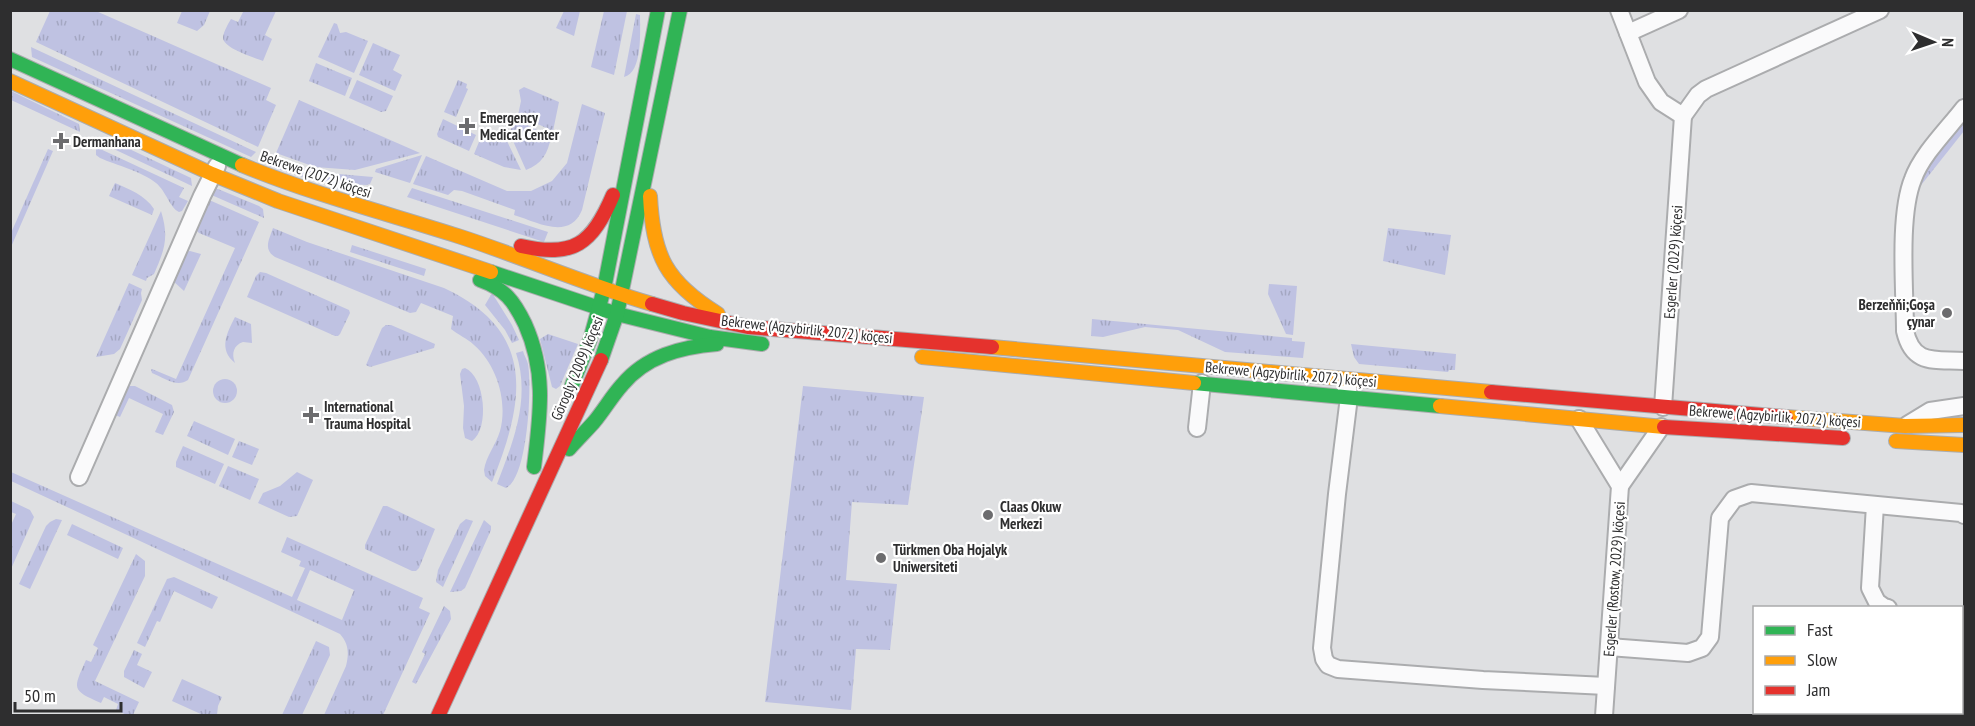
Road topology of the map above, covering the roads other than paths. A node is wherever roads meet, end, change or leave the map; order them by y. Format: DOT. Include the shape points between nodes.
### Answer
graph roads {
  1 [pos="658,10"];
  2 [pos="680,10"];
  3 [pos="1619,10"];
  4 [pos="1679,10"];
  5 [pos="1880,10"];
  6 [pos="1628,33"];
  7 [pos="10,59"];
  8 [pos="10,81"];
  9 [pos="1965,108"];
  10 [pos="1683,116"];
  11 [pos="629,154"];
  12 [pos="222,157"];
  13 [pos="649,157"];
  14 [pos="212,174"];
  15 [pos="460,237"];
  16 [pos="448,258"];
  17 [pos="604,289"];
  18 [pos="622,295"];
  19 [pos="599,308"];
  20 [pos="617,314"];
  21 [pos="748,327"];
  22 [pos="746,343"];
  23 [pos="781,346"];
  24 [pos="909,356"];
  25 [pos="1965,361"];
  26 [pos="1347,380"];
  27 [pos="1202,383"];
  28 [pos="569,392"];
  29 [pos="1349,397"];
  30 [pos="1965,406"];
  31 [pos="1663,407"];
  32 [pos="1579,419"];
  33 [pos="554,424"];
  34 [pos="1965,425"];
  35 [pos="1661,427"];
  36 [pos="1197,428"];
  37 [pos="1905,434"];
  38 [pos="1858,439"];
  39 [pos="1882,440"];
  40 [pos="1965,445"];
  41 [pos="1955,457"];
  42 [pos="550,472"];
  43 [pos="79,477"];
  44 [pos="1620,486"];
  45 [pos="1875,505"];
  46 [pos="1965,515"];
  47 [pos="1882,606"];
  48 [pos="1609,647"];
  49 [pos="1606,686"];
  50 [pos="438,716"];
  51 [pos="1604,716"];
  1 -- 11 [label="main road, Görogly (2009) köçesi"];
  2 -- 13 [label="main road, Görogly (2009) köçesi"];
  3 -- 6 [label="street"];
  4 -- 6 [label="street"];
  5 -- 10 [label="street" via="1706,89"];
  6 -- 10 [label="street" via="1647,82 1661,102"];
  7 -- 12 [label="main road, Bekrewe (2072) köçesi"];
  8 -- 14 [label="main road"];
  9 -- 25 [label="street" via="1920,164 1912,180 1904,263 1905,332 1912,351 1928,359"];
  10 -- 31 [label="street, Esgerler (2029) köçesi"];
  11 -- 15 [label="main road" via="606,215 580,243 563,251 546,252 495,238"];
  11 -- 17 [label="main road, Görogly (2009) köçesi"];
  12 -- 14 [label="street"];
  12 -- 15 [label="main road, Bekrewe (2072) köçesi" via="287,184"];
  13 -- 18 [label="main road, Görogly (2009) köçesi"];
  13 -- 21 [label="main road" via="650,217 666,268 694,300"];
  14 -- 16 [label="main road" via="278,201"];
  14 -- 43 [label="street"];
  15 -- 17 [label="main road, Bekrewe (2072) köçesi"];
  16 -- 19 [label="main road"];
  16 -- 33 [label="main road, Görogly (2009) köçesi" via="504,292 532,337 542,376 531,472"];
  17 -- 18 [label="main road, Bekrewe (2072) köçesi"];
  17 -- 19 [label="main road, Görogly (2009) köçesi"];
  18 -- 20 [label="main road, Görogly (2009) köçesi"];
  18 -- 21 [label="main road, Bekrewe (Agzybirlik, 2072) köçesi"];
  19 -- 20 [label="main road"];
  19 -- 28 [label="main road, Görogly (2009) köçesi" via="585,357"];
  20 -- 22 [label="main road, Bekrewe (Agzybirlik, 2072) köçesi"];
  20 -- 42 [label="main road, Görogly (2009) köçesi" via="600,363"];
  21 -- 26 [label="main road, Bekrewe (Agzybirlik, 2072) köçesi"];
  22 -- 23 [label="main road, Bekrewe (Agzybirlik, 2072) köçesi"];
  22 -- 42 [label="main road" via="690,347 646,364 625,381"];
  24 -- 27 [label="main road, Bekrewe (Agzybirlik, 2072) köçesi"];
  26 -- 29 [label="street"];
  26 -- 31 [label="main road, Bekrewe (Agzybirlik, 2072) köçesi"];
  27 -- 29 [label="main road, Bekrewe (Agzybirlik, 2072) köçesi"];
  27 -- 36 [label="street"];
  29 -- 32 [label="main road, Bekrewe (Agzybirlik, 2072) köçesi"];
  29 -- 49 [label="street" via="1322,648 1328,665 1401,674"];
  30 -- 37 [label="street" via="1930,411"];
  31 -- 37 [label="main road, Bekrewe (Agzybirlik, 2072) köçesi"];
  32 -- 35 [label="main road, Bekrewe (Agzybirlik, 2072) köçesi"];
  32 -- 44 [label="street, Esgerler (Rostow, 2029) köçesi"];
  34 -- 37 [label="main road, Bekrewe (Agzybirlik, 2072) köçesi"];
  35 -- 38 [label="main road, Bekrewe (Agzybirlik, 2072) köçesi"];
  35 -- 44 [label="street"];
  37 -- 39 [label="main road, Bekrewe (Agzybirlik, 2072) köçesi"];
  37 -- 40 [label="main road, Bekrewe (Agzybirlik, 2072) köçesi"];
  37 -- 41 [label="main road"];
  42 -- 50 [label="main road, Görogly (2009) köçesi"];
  44 -- 48 [label="street, Esgerler (Rostow, 2029) köçesi"];
  45 -- 46 [label="street"];
  45 -- 47 [label="street" via="1870,588 1876,602"];
  45 -- 48 [label="street" via="1750,493 1734,499 1720,518 1710,637 1702,648 1688,653"];
  48 -- 49 [label="street, Esgerler (Rostow, 2029) köçesi"];
  49 -- 51 [label="street, Esgerler (Rostow, 2029) köçesi"];
}
